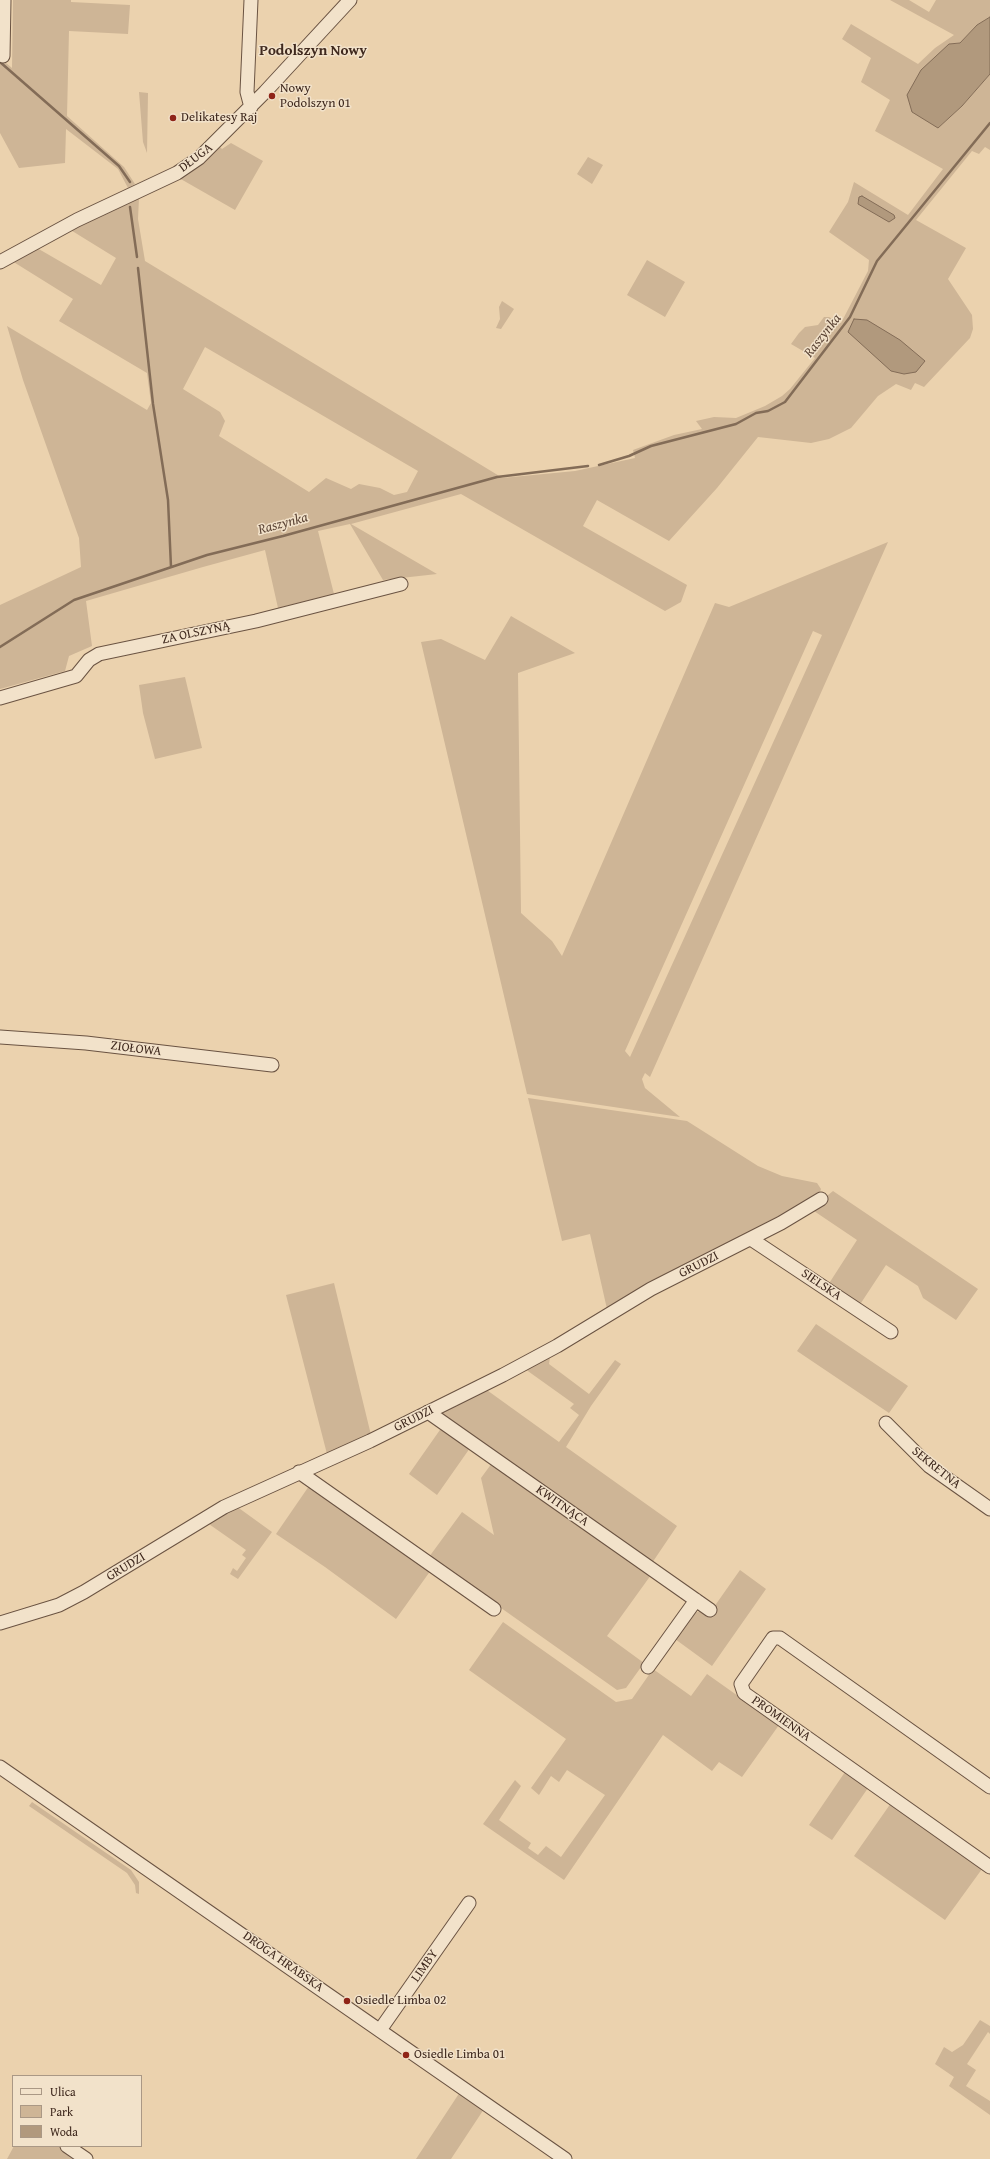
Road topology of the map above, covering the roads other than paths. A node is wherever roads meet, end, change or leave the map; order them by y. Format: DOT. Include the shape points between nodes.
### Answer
graph roads {
  1 [pos="4,0"];
  2 [pos="251,0"];
  3 [pos="350,0"];
  4 [pos="3,56"];
  5 [pos="251,107"];
  6 [pos="0,262"];
  7 [pos="401,584"];
  8 [pos="0,698"];
  9 [pos="0,1037"];
  10 [pos="272,1065"];
  11 [pos="821,1199"];
  12 [pos="751,1238"];
  13 [pos="891,1332"];
  14 [pos="428,1412"];
  15 [pos="886,1423"];
  16 [pos="299,1472"];
  17 [pos="990,1509"];
  18 [pos="696,1600"];
  19 [pos="494,1609"];
  20 [pos="710,1610"];
  21 [pos="0,1624"];
  22 [pos="648,1667"];
  23 [pos="0,1767"];
  24 [pos="990,1787"];
  25 [pos="990,1867"];
  26 [pos="469,1903"];
  27 [pos="380,2030"];
  28 [pos="68,2147"];
  29 [pos="559,2157"];
  30 [pos="86,2159"];
  1 -- 4 [label="street"];
  2 -- 5 [label="street" via="247,92"];
  3 -- 5 [label="street, DŁUGA"];
  5 -- 6 [label="street, DŁUGA" via="189,166 77,220"];
  7 -- 8 [label="street, ZA OLSZYNĄ" via="256,621 99,654 88,660 76,676"];
  9 -- 10 [label="street, ZIOŁOWA" via="86,1043"];
  11 -- 12 [label="street, GRUDZI"];
  12 -- 13 [label="street, SIELSKA"];
  12 -- 14 [label="street, GRUDZI" via="651,1289 517,1368"];
  14 -- 16 [label="street, GRUDZI"];
  14 -- 18 [label="street, KWITNĄCA"];
  15 -- 17 [label="street, SEKRETNA" via="929,1466"];
  16 -- 19 [label="street"];
  16 -- 21 [label="street, GRUDZI" via="224,1508 59,1605"];
  18 -- 20 [label="street, KWITNĄCA"];
  18 -- 22 [label="street"];
  23 -- 27 [label="street, DROGA HRABSKA"];
  24 -- 25 [label="street, PROMIENNA" via="780,1638 773,1638 741,1684 744,1693"];
  26 -- 27 [label="street, LIMBY"];
  27 -- 29 [label="street, DROGA HRABSKA"];
  28 -- 30 [label="street"];
}
